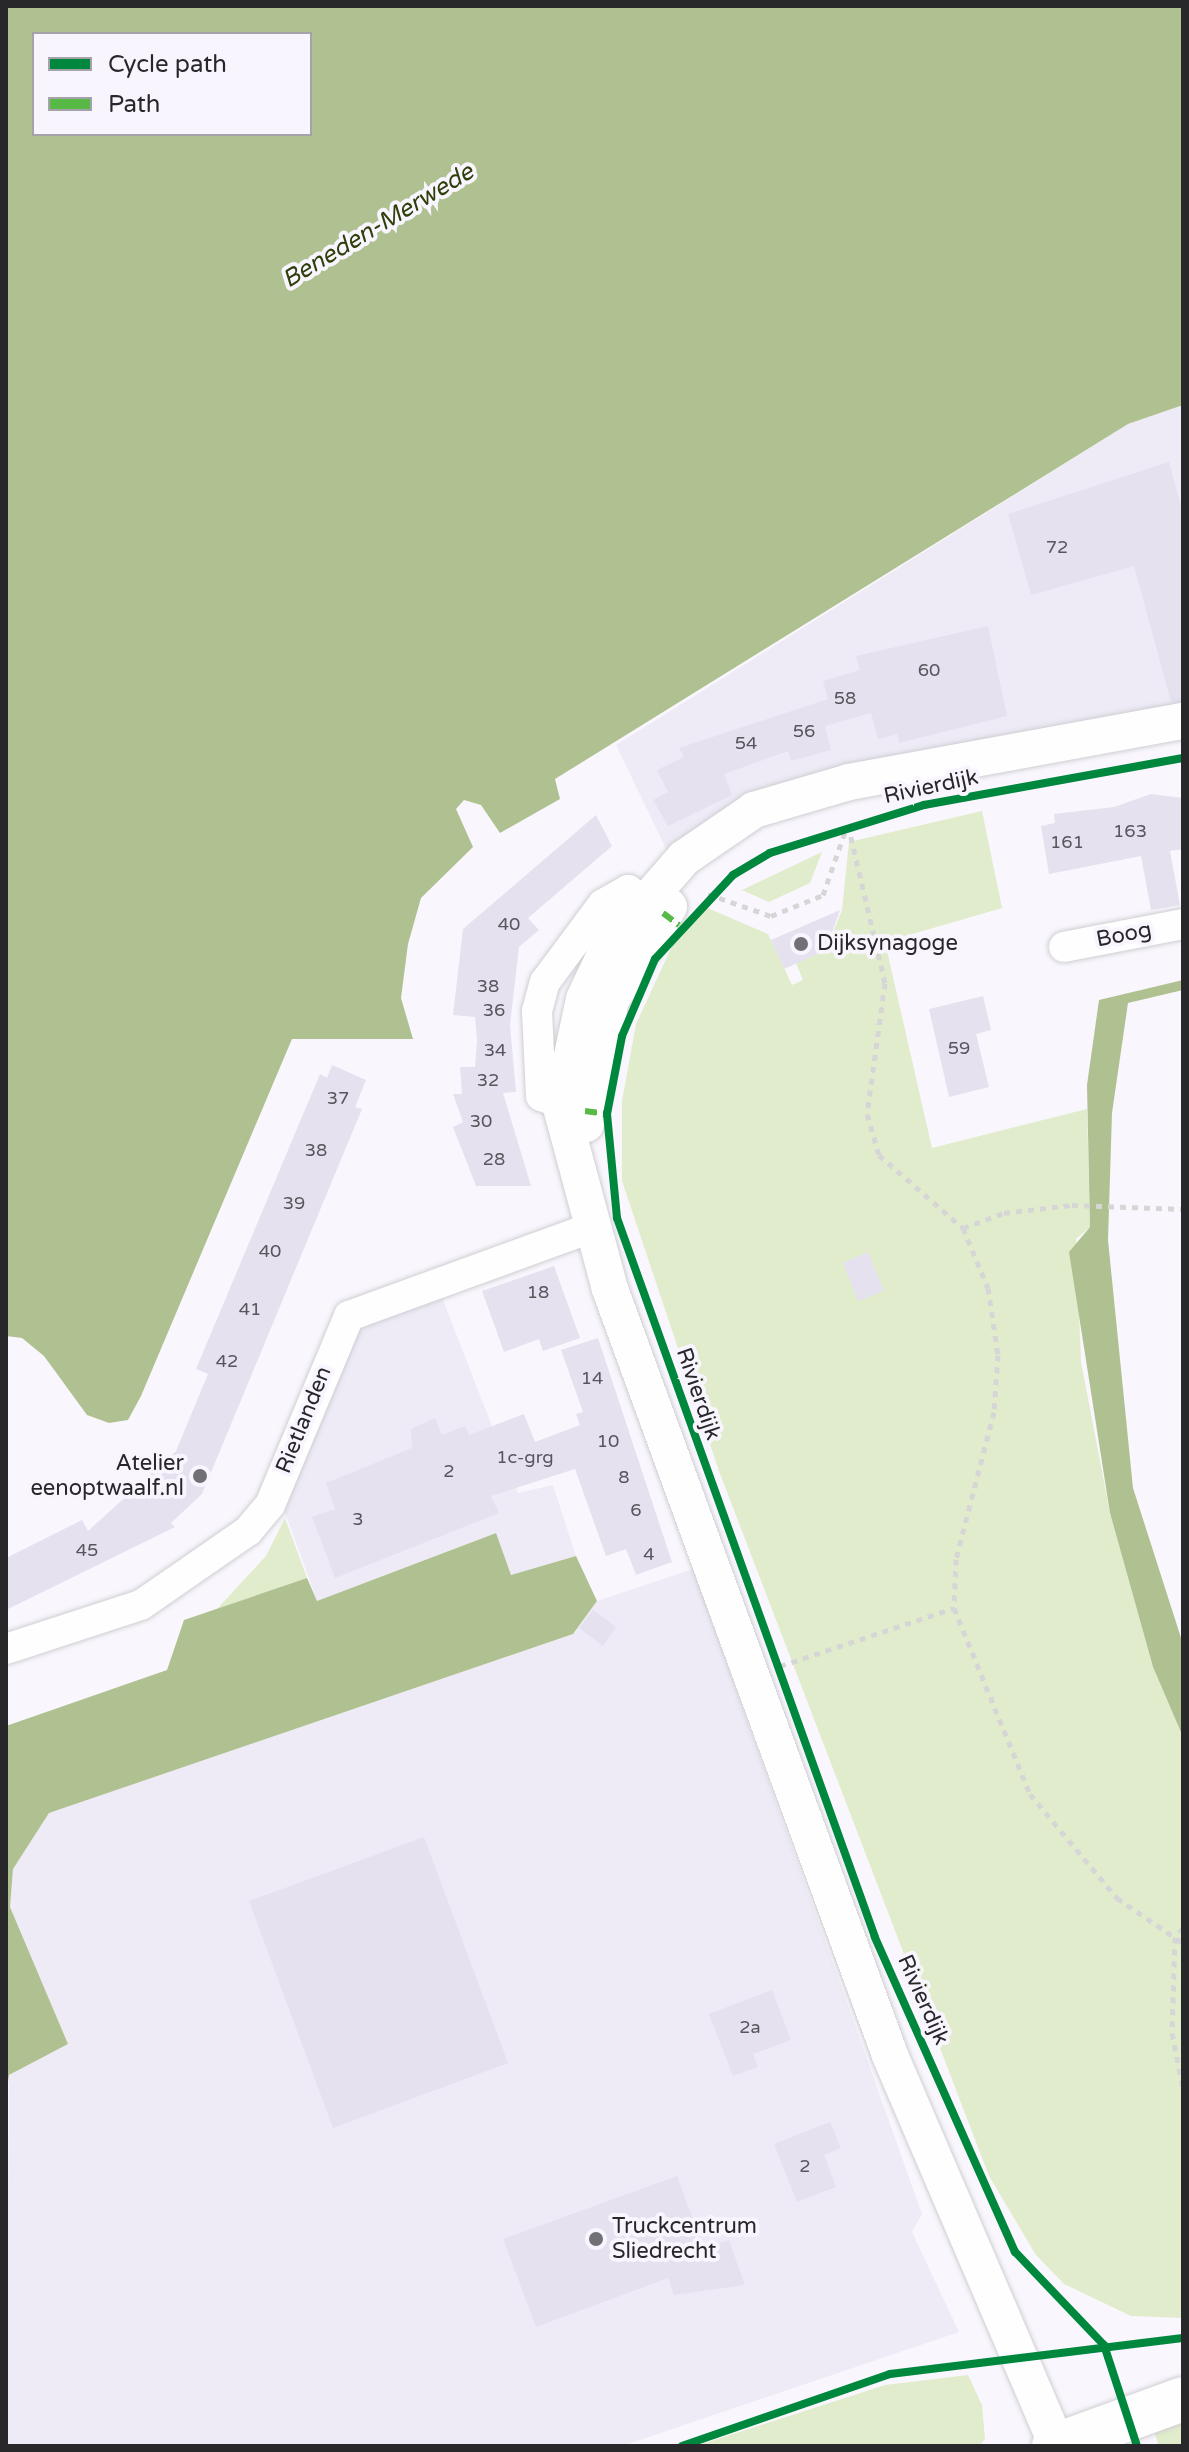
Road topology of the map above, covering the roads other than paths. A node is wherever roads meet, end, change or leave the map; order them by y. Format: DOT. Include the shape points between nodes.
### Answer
graph roads {
  1 [pos="1183,721"];
  2 [pos="654,906"];
  3 [pos="1183,924"];
  4 [pos="1064,947"];
  5 [pos="573,1109"];
  6 [pos="593,1227"];
  7 [pos="6,1649"];
  8 [pos="1183,2399"];
  9 [pos="1056,2446"];
  1 -- 2 [label="street, Rivierdijk" via="849,782 791,802"];
  2 -- 5 [label="street, Rivierdijk" via="611,1000"];
  2 -- 5 [label="street" via="628,890 603,904 545,982 537,1011 541,1096"];
  3 -- 4 [label="street, Boog"];
  5 -- 6 [label="street, Rivierdijk"];
  6 -- 7 [label="street, Rietlanden" via="349,1316 270,1505 248,1531 141,1605"];
  6 -- 9 [label="street, Rivierdijk" via="890,2055"];
  8 -- 9 [label="highway"];
}
